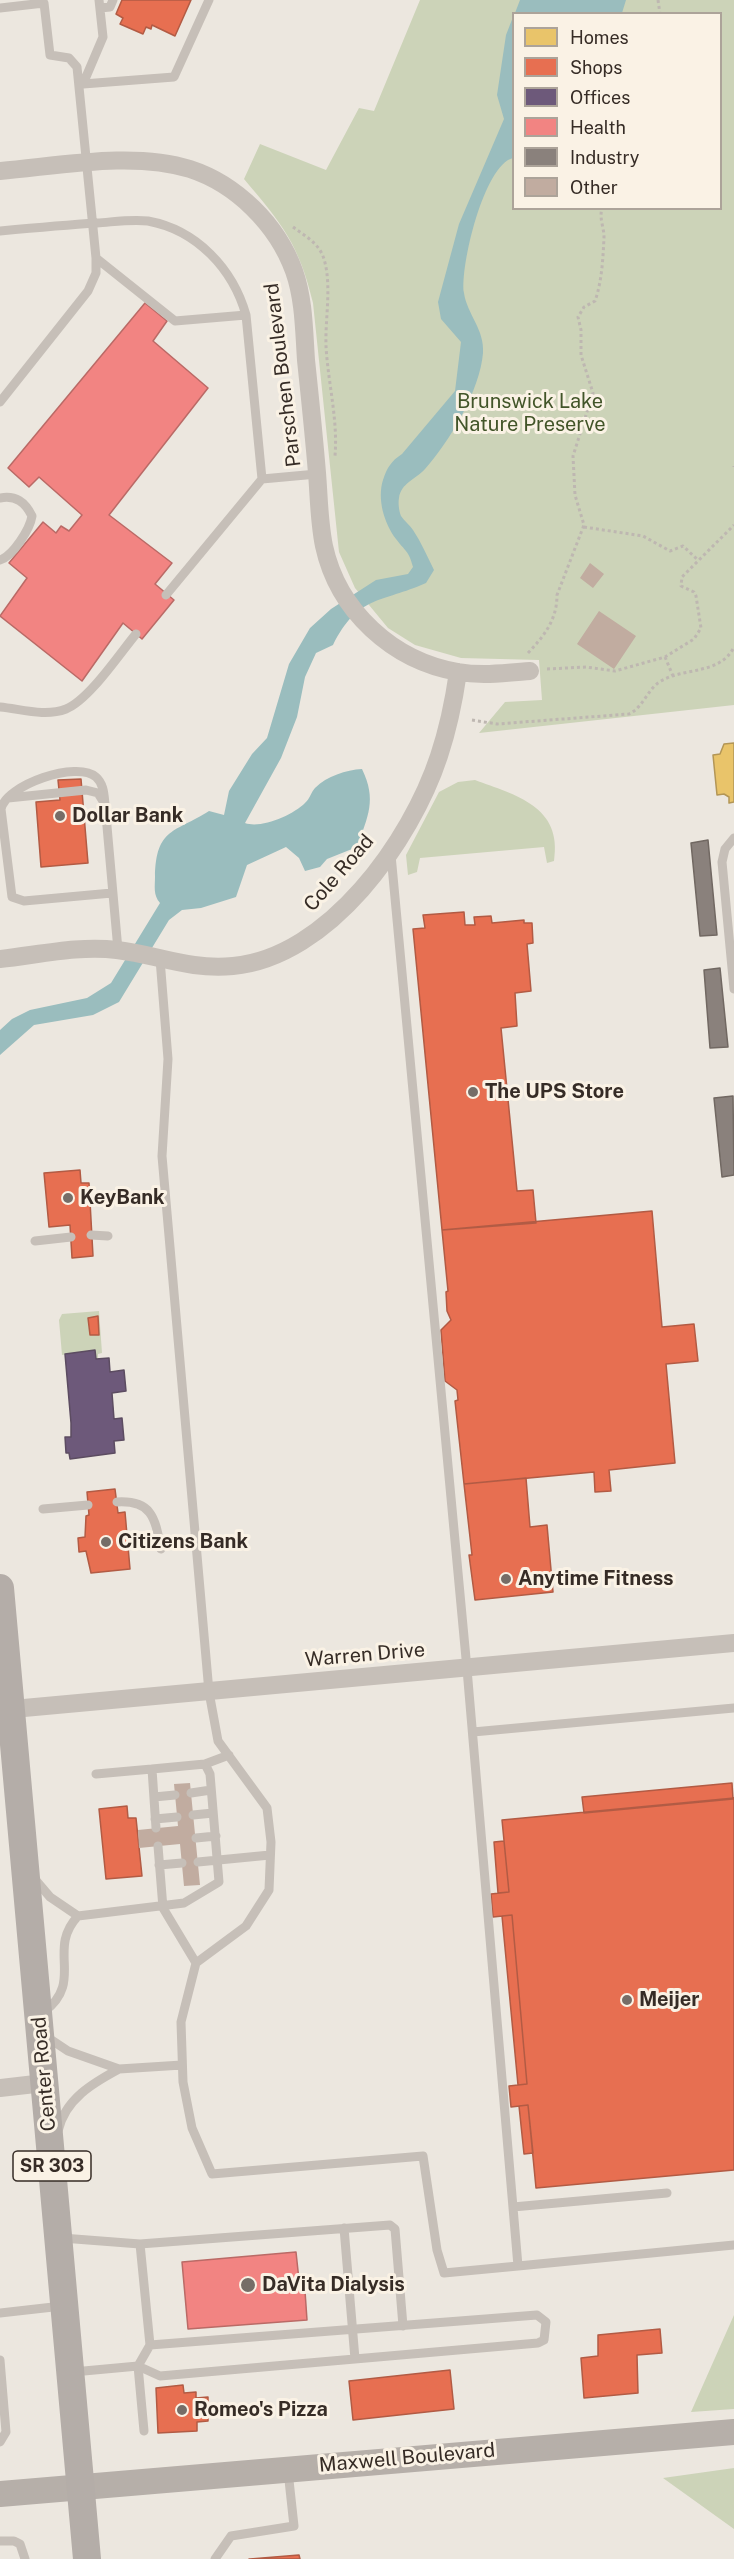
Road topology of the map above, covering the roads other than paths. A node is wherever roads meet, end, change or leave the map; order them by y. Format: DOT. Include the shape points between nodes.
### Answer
graph roads {
  1 [pos="113,0"];
  2 [pos="209,0"];
  3 [pos="100,4"];
  4 [pos="0,8"];
  5 [pos="82,85"];
  6 [pos="86,164"];
  7 [pos="0,171"];
  8 [pos="92,223"];
  9 [pos="0,231"];
  10 [pos="96,258"];
  11 [pos="246,315"];
  12 [pos="0,402"];
  13 [pos="317,474"];
  14 [pos="262,479"];
  15 [pos="0,498"];
  16 [pos="0,560"];
  17 [pos="166,595"];
  18 [pos="136,634"];
  19 [pos="526,665"];
  20 [pos="458,672"];
  21 [pos="0,707"];
  22 [pos="2,798"];
  23 [pos="105,804"];
  24 [pos="734,838"];
  25 [pos="391,849"];
  26 [pos="729,889"];
  27 [pos="112,893"];
  28 [pos="123,951"];
  29 [pos="154,958"];
  30 [pos="0,959"];
  31 [pos="734,989"];
  32 [pos="91,1235"];
  33 [pos="108,1236"];
  34 [pos="70,1237"];
  35 [pos="35,1240"];
  36 [pos="117,1502"];
  37 [pos="88,1505"];
  38 [pos="43,1509"];
  39 [pos="161,1549"];
  40 [pos="0,1588"];
  41 [pos="734,1643"];
  42 [pos="467,1669"];
  43 [pos="209,1692"];
  44 [pos="734,1708"];
  45 [pos="6,1710"];
  46 [pos="473,1732"];
  47 [pos="229,1755"];
  48 [pos="205,1764"];
  49 [pos="152,1768"];
  50 [pos="96,1774"];
  51 [pos="211,1790"];
  52 [pos="191,1793"];
  53 [pos="175,1795"];
  54 [pos="154,1797"];
  55 [pos="213,1813"];
  56 [pos="193,1815"];
  57 [pos="177,1817"];
  58 [pos="216,1836"];
  59 [pos="196,1839"];
  60 [pos="158,1846"];
  61 [pos="270,1855"];
  62 [pos="218,1860"];
  63 [pos="198,1862"];
  64 [pos="182,1863"];
  65 [pos="159,1865"];
  66 [pos="25,1866"];
  67 [pos="163,1908"];
  68 [pos="78,1916"];
  69 [pos="196,1963"];
  70 [pos="39,2024"];
  71 [pos="182,2065"];
  72 [pos="119,2069"];
  73 [pos="44,2083"];
  74 [pos="0,2088"];
  75 [pos="51,2160"];
  76 [pos="667,2193"];
  77 [pos="513,2207"];
  78 [pos="344,2228"];
  79 [pos="58,2238"];
  80 [pos="140,2244"];
  81 [pos="734,2245"];
  82 [pos="518,2266"];
  83 [pos="65,2306"];
  84 [pos="0,2313"];
  85 [pos="403,2326"];
  86 [pos="353,2330"];
  87 [pos="150,2345"];
  88 [pos="355,2359"];
  89 [pos="0,2360"];
  90 [pos="138,2366"];
  91 [pos="71,2372"];
  92 [pos="144,2432"];
  93 [pos="734,2432"];
  94 [pos="0,2442"];
  95 [pos="287,2468"];
  96 [pos="81,2486"];
  97 [pos="0,2494"];
  98 [pos="0,2541"];
  99 [pos="25,2559"];
  100 [pos="87,2559"];
  101 [pos="215,2559"];
  1 -- 3 [label="lane" via="110,7"];
  2 -- 5 [label="lane" via="174,77"];
  3 -- 5 [label="lane" via="102,38"];
  4 -- 5 [label="lane" via="44,3 50,55 69,58 77,67"];
  5 -- 6 [label="lane"];
  6 -- 7 [label="street, Parschen Boulevard"];
  6 -- 8 [label="lane"];
  6 -- 13 [label="street, Parschen Boulevard" via="143,161 188,168 229,188 266,223 288,257 297,285"];
  8 -- 9 [label="lane"];
  8 -- 10 [label="lane"];
  8 -- 11 [label="lane" via="146,221 187,236 224,268 238,290"];
  10 -- 11 [label="lane" via="176,321"];
  10 -- 12 [label="lane" via="96,273 88,291"];
  11 -- 14 [label="lane"];
  13 -- 14 [label="lane"];
  13 -- 20 [label="street, Parschen Boulevard" via="324,546 336,581 355,611 402,652 423,663"];
  14 -- 17 [label="lane"];
  15 -- 16 [label="lane" via="20,500 32,516 11,552"];
  18 -- 21 [label="lane" via="86,694 66,709 46,712"];
  19 -- 20 [label="street, Parschen Boulevard" via="488,674"];
  20 -- 25 [label="street, Cole Road" via="439,757"];
  22 -- 23 [label="lane" via="86,790 98,793"];
  22 -- 23 [label="lane" via="44,777 75,771 96,777"];
  22 -- 27 [label="lane" via="12,897 24,901"];
  23 -- 27 [label="lane"];
  24 -- 26 [label="lane" via="725,849 723,862"];
  25 -- 29 [label="street, Cole Road" via="344,908 320,931 294,947 235,966 204,967"];
  25 -- 42 [label="lane"];
  26 -- 31 [label="lane"];
  27 -- 28 [label="lane"];
  28 -- 29 [label="street, Cole Road"];
  28 -- 30 [label="street, Cole Road" via="89,948"];
  29 -- 43 [label="lane" via="168,1059 162,1156"];
  32 -- 33 [label="lane"];
  34 -- 35 [label="lane"];
  36 -- 39 [label="lane" via="145,1507 156,1524"];
  37 -- 38 [label="lane"];
  40 -- 45 [label="main road, Center Road / SR 303"];
  41 -- 42 [label="street, Warren Drive"];
  42 -- 43 [label="street, Warren Drive"];
  42 -- 46 [label="lane"];
  43 -- 45 [label="street, Warren Drive"];
  43 -- 47 [label="lane" via="218,1741"];
  44 -- 46 [label="lane"];
  45 -- 66 [label="main road, Center Road / SR 303"];
  46 -- 77 [label="lane"];
  47 -- 48 [label="lane"];
  47 -- 61 [label="lane" via="267,1808"];
  48 -- 49 [label="lane"];
  48 -- 51 [label="lane"];
  49 -- 50 [label="lane"];
  49 -- 54 [label="lane"];
  51 -- 52 [label="lane"];
  51 -- 55 [label="lane"];
  53 -- 54 [label="lane"];
  54 -- 57 [label="lane" via="156,1824"];
  55 -- 56 [label="lane"];
  55 -- 58 [label="lane"];
  58 -- 59 [label="lane"];
  58 -- 62 [label="lane"];
  60 -- 65 [label="lane"];
  61 -- 62 [label="lane"];
  61 -- 69 [label="lane" via="269,1890 246,1926"];
  62 -- 63 [label="lane"];
  62 -- 67 [label="lane" via="219,1882 184,1904"];
  64 -- 65 [label="lane"];
  65 -- 67 [label="lane"];
  66 -- 68 [label="lane" via="50,1897"];
  66 -- 70 [label="main road, Center Road / SR 303"];
  67 -- 68 [label="lane"];
  67 -- 69 [label="lane"];
  68 -- 70 [label="lane" via="68,1927 63,1944 65,1986"];
  69 -- 71 [label="lane" via="181,2022"];
  70 -- 72 [label="lane" via="68,2051"];
  70 -- 73 [label="main road, Center Road / SR 303"];
  71 -- 72 [label="lane"];
  71 -- 82 [label="lane" via="192,2128 212,2174 423,2156 444,2273"];
  72 -- 75 [label="lane" via="84,2089 60,2122"];
  73 -- 74 [label="street"];
  73 -- 75 [label="main road, Center Road / SR 303"];
  75 -- 79 [label="main road, Center Road / SR 303"];
  76 -- 77 [label="lane"];
  77 -- 82 [label="lane"];
  78 -- 80 [label="lane"];
  78 -- 85 [label="lane" via="394,2226"];
  78 -- 86 [label="lane"];
  79 -- 80 [label="lane"];
  79 -- 83 [label="main road, Center Road / SR 303"];
  80 -- 87 [label="lane"];
  81 -- 82 [label="lane"];
  83 -- 84 [label="lane"];
  83 -- 91 [label="main road, Center Road / SR 303"];
  85 -- 86 [label="lane"];
  85 -- 88 [label="lane" via="537,2315 546,2322 547,2334 538,2343"];
  86 -- 87 [label="lane"];
  86 -- 88 [label="lane"];
  87 -- 90 [label="lane"];
  88 -- 90 [label="lane" via="160,2376"];
  89 -- 94 [label="lane" via="6,2433"];
  90 -- 91 [label="lane"];
  90 -- 92 [label="lane"];
  91 -- 96 [label="main road, Center Road / SR 303"];
  93 -- 95 [label="street, Maxwell Boulevard"];
  95 -- 96 [label="street, Maxwell Boulevard"];
  95 -- 101 [label="lane" via="294,2526 231,2536"];
  96 -- 97 [label="street, Maxwell Boulevard"];
  96 -- 100 [label="main road, Center Road / SR 303"];
  98 -- 99 [label="lane" via="20,2544"];
}
